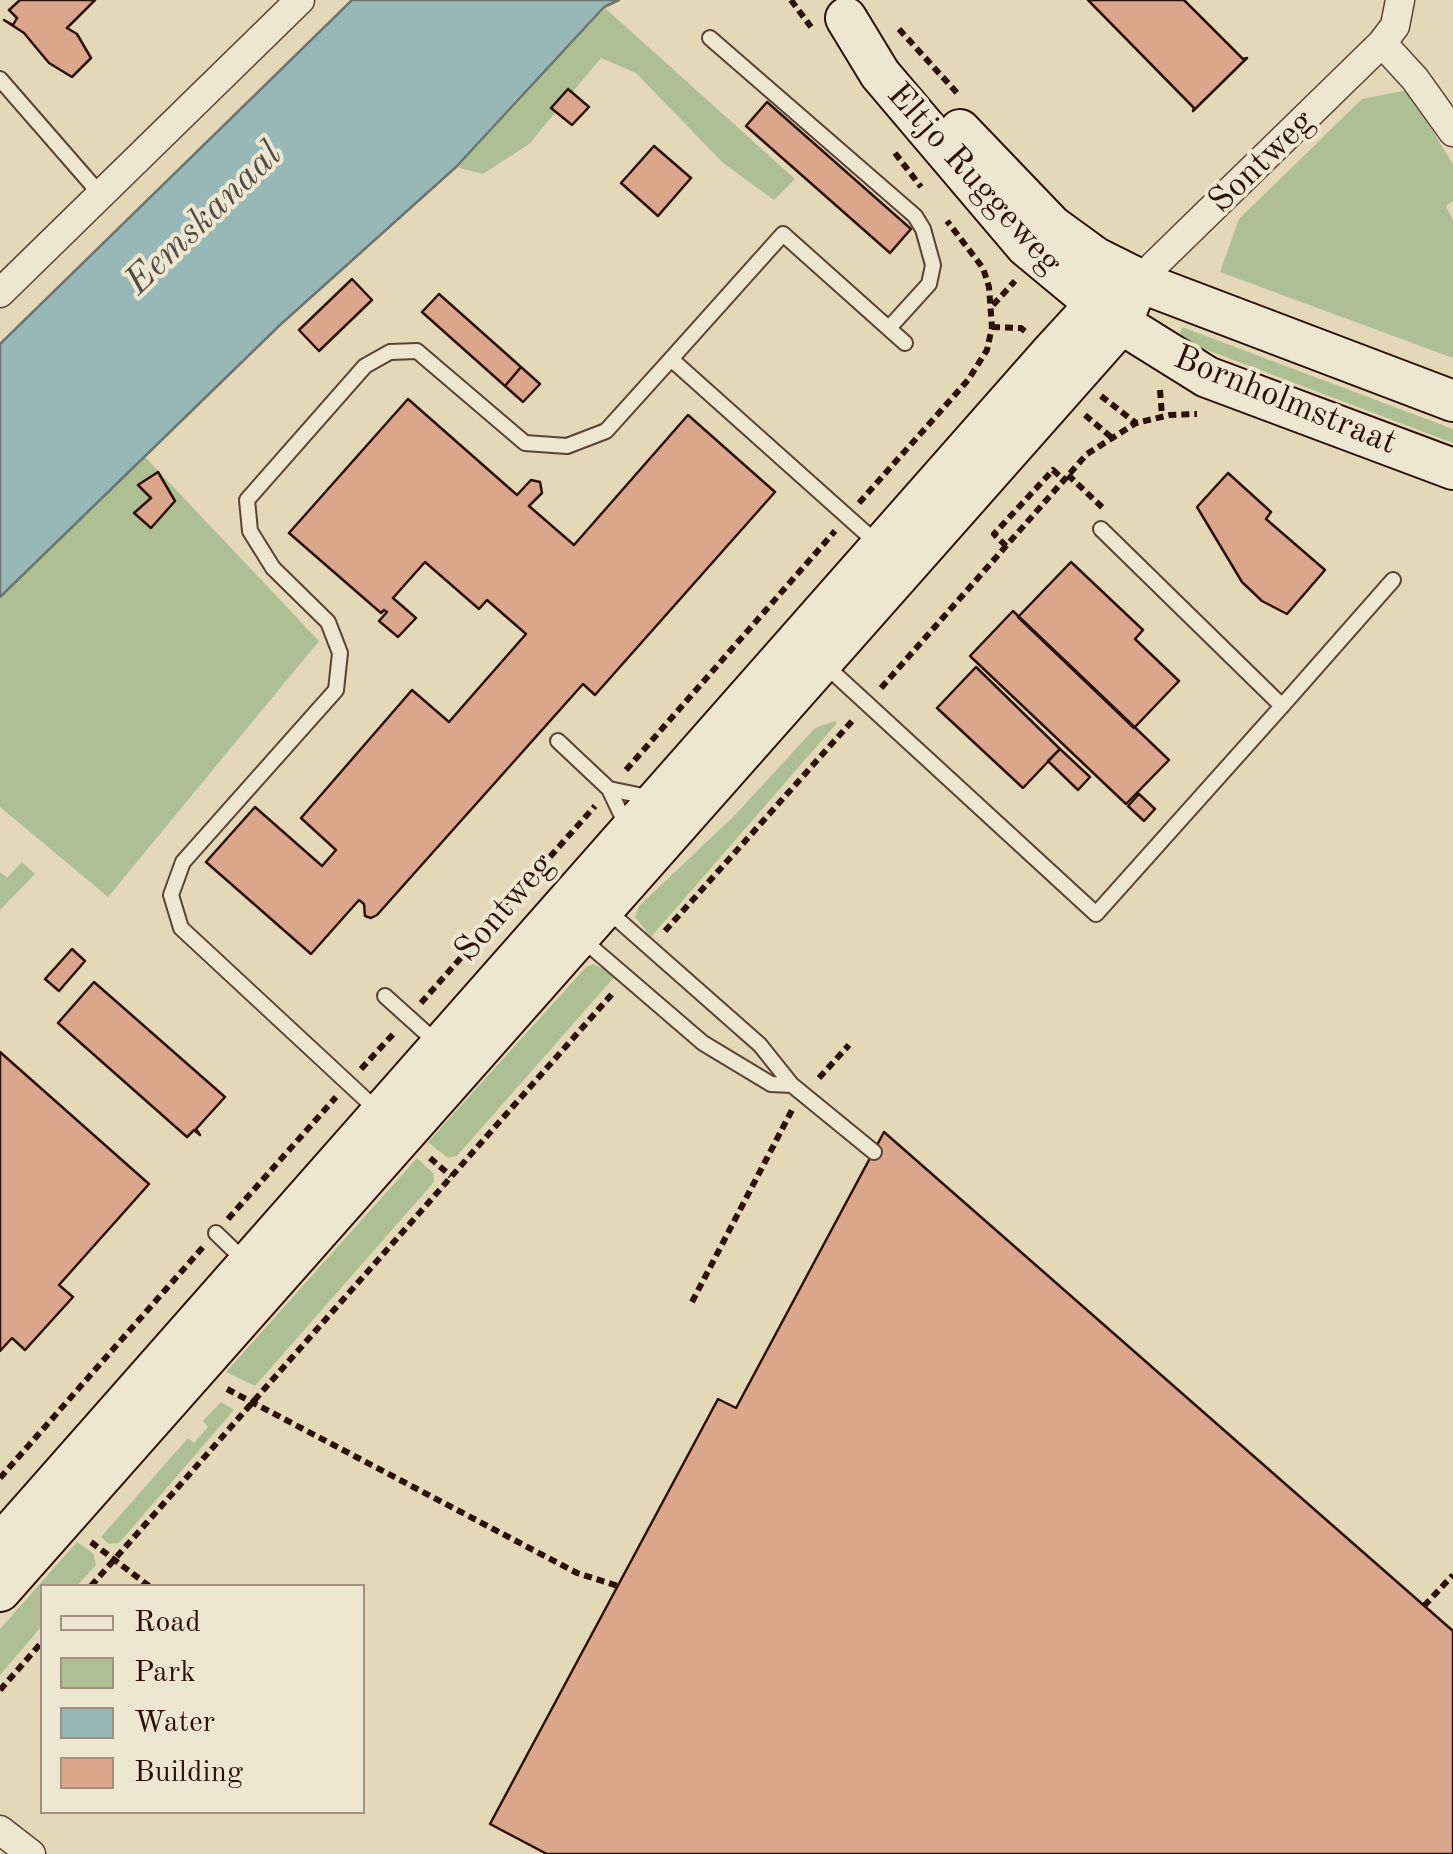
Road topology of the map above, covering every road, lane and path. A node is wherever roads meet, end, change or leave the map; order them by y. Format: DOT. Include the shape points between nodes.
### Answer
graph roads {
  1 [pos="300,0"];
  2 [pos="1400,0"];
  3 [pos="838,9"];
  4 [pos="710,38"];
  5 [pos="1382,43"];
  6 [pos="0,78"];
  7 [pos="1453,132"];
  8 [pos="101,194"];
  9 [pos="1139,280"];
  10 [pos="0,294"];
  11 [pos="992,306"];
  12 [pos="1108,314"];
  13 [pos="992,326"];
  14 [pos="889,328"];
  15 [pos="905,342"];
  16 [pos="671,359"];
  17 [pos="1453,401"];
  18 [pos="1136,423"];
  19 [pos="1453,469"];
  20 [pos="1066,478"];
  21 [pos="846,517"];
  22 [pos="1101,529"];
  23 [pos="1006,546"];
  24 [pos="892,557"];
  25 [pos="1394,580"];
  26 [pos="810,651"];
  27 [pos="867,704"];
  28 [pos="1282,706"];
  29 [pos="558,741"];
  30 [pos="609,789"];
  31 [pos="676,802"];
  32 [pos="630,832"];
  33 [pos="583,915"];
  34 [pos="650,948"];
  35 [pos="628,976"];
  36 [pos="385,996"];
  37 [pos="408,1017"];
  38 [pos="849,1046"];
  39 [pos="452,1056"];
  40 [pos="347,1084"];
  41 [pos="798,1090"];
  42 [pos="392,1124"];
  43 [pos="874,1152"];
  44 [pos="216,1233"];
  45 [pos="259,1274"];
  46 [pos="692,1302"];
  47 [pos="225,1388"];
  48 [pos="252,1400"];
  49 [pos="0,1478"];
  50 [pos="0,1546"];
  51 [pos="114,1561"];
  52 [pos="1453,1574"];
  53 [pos="93,1584"];
  54 [pos="146,1584"];
  55 [pos="618,1586"];
  56 [pos="0,1591"];
  57 [pos="1424,1606"];
  58 [pos="40,1644"];
  59 [pos="0,1690"];
  60 [pos="0,1830"];
  61 [pos="32,1854"];
  1 -- 8 [label="street"];
  2 -- 5 [label="street" via="1395,26"];
  3 -- 9 [label="street, Eltjo Ruggeweg" via="1052,226"];
  3 -- 12 [label="street, Eltjo Ruggeweg" via="880,74 1026,246"];
  4 -- 14 [label="lane" via="923,230 934,265 929,284"];
  5 -- 7 [label="street"];
  5 -- 9 [label="street, Sontweg"];
  6 -- 8 [label="lane"];
  8 -- 10 [label="street"];
  9 -- 12 [label="street, Sontweg"];
  9 -- 17 [label="street, Bornholmstraat"];
  11 -- 13 [label="path, Eltjo Ruggeweg"];
  12 -- 19 [label="street, Bornholmstraat" via="1206,377"];
  12 -- 24 [label="street, Sontweg"];
  13 -- 21 [label="path, Sontweg" via="975,372"];
  14 -- 15 [label="lane"];
  14 -- 16 [label="lane" via="783,234"];
  16 -- 21 [label="lane"];
  16 -- 40 [label="lane" via="606,430 567,446 526,443 417,351 390,352 365,366 248,500 250,531 274,568 328,622 340,653 336,690 183,862 171,895 180,928"];
  18 -- 20 [label="path" via="1087,454"];
  20 -- 22 [label="path" via="1112,517"];
  20 -- 23 [label="path"];
  20 -- 23 [label="path" via="1053,470 994,534"];
  21 -- 24 [label="lane"];
  21 -- 30 [label="path, Sontweg"];
  22 -- 28 [label="lane"];
  23 -- 27 [label="path"];
  24 -- 26 [label="street, Sontweg"];
  25 -- 28 [label="lane"];
  26 -- 27 [label="lane"];
  26 -- 31 [label="street, Sontweg"];
  27 -- 28 [label="lane" via="1096,914"];
  27 -- 34 [label="path"];
  29 -- 30 [label="lane"];
  30 -- 31 [label="lane"];
  30 -- 32 [label="lane"];
  30 -- 37 [label="path, Sontweg"];
  31 -- 32 [label="street, Sontweg"];
  31 -- 33 [label="street, Sontweg"];
  32 -- 33 [label="street, Sontweg"];
  33 -- 34 [label="lane"];
  33 -- 35 [label="lane"];
  33 -- 39 [label="street, Sontweg"];
  34 -- 41 [label="lane" via="760,1045"];
  35 -- 41 [label="lane" via="703,1042 771,1084"];
  35 -- 48 [label="path"];
  36 -- 37 [label="lane"];
  37 -- 39 [label="lane"];
  37 -- 40 [label="path, Sontweg"];
  38 -- 41 [label="path"];
  39 -- 42 [label="street, Sontweg"];
  40 -- 42 [label="lane"];
  40 -- 44 [label="path, Sontweg"];
  41 -- 43 [label="lane"];
  41 -- 46 [label="path"];
  42 -- 45 [label="street, Sontweg"];
  44 -- 45 [label="lane"];
  44 -- 49 [label="path, Sontweg"];
  45 -- 50 [label="street, Sontweg"];
  45 -- 56 [label="street, Sontweg"];
  47 -- 48 [label="path"];
  48 -- 51 [label="path"];
  48 -- 55 [label="path" via="577,1574"];
  51 -- 53 [label="path"];
  51 -- 54 [label="path"];
  52 -- 57 [label="path"];
  58 -- 59 [label="path"];
  60 -- 61 [label="street"];
}
